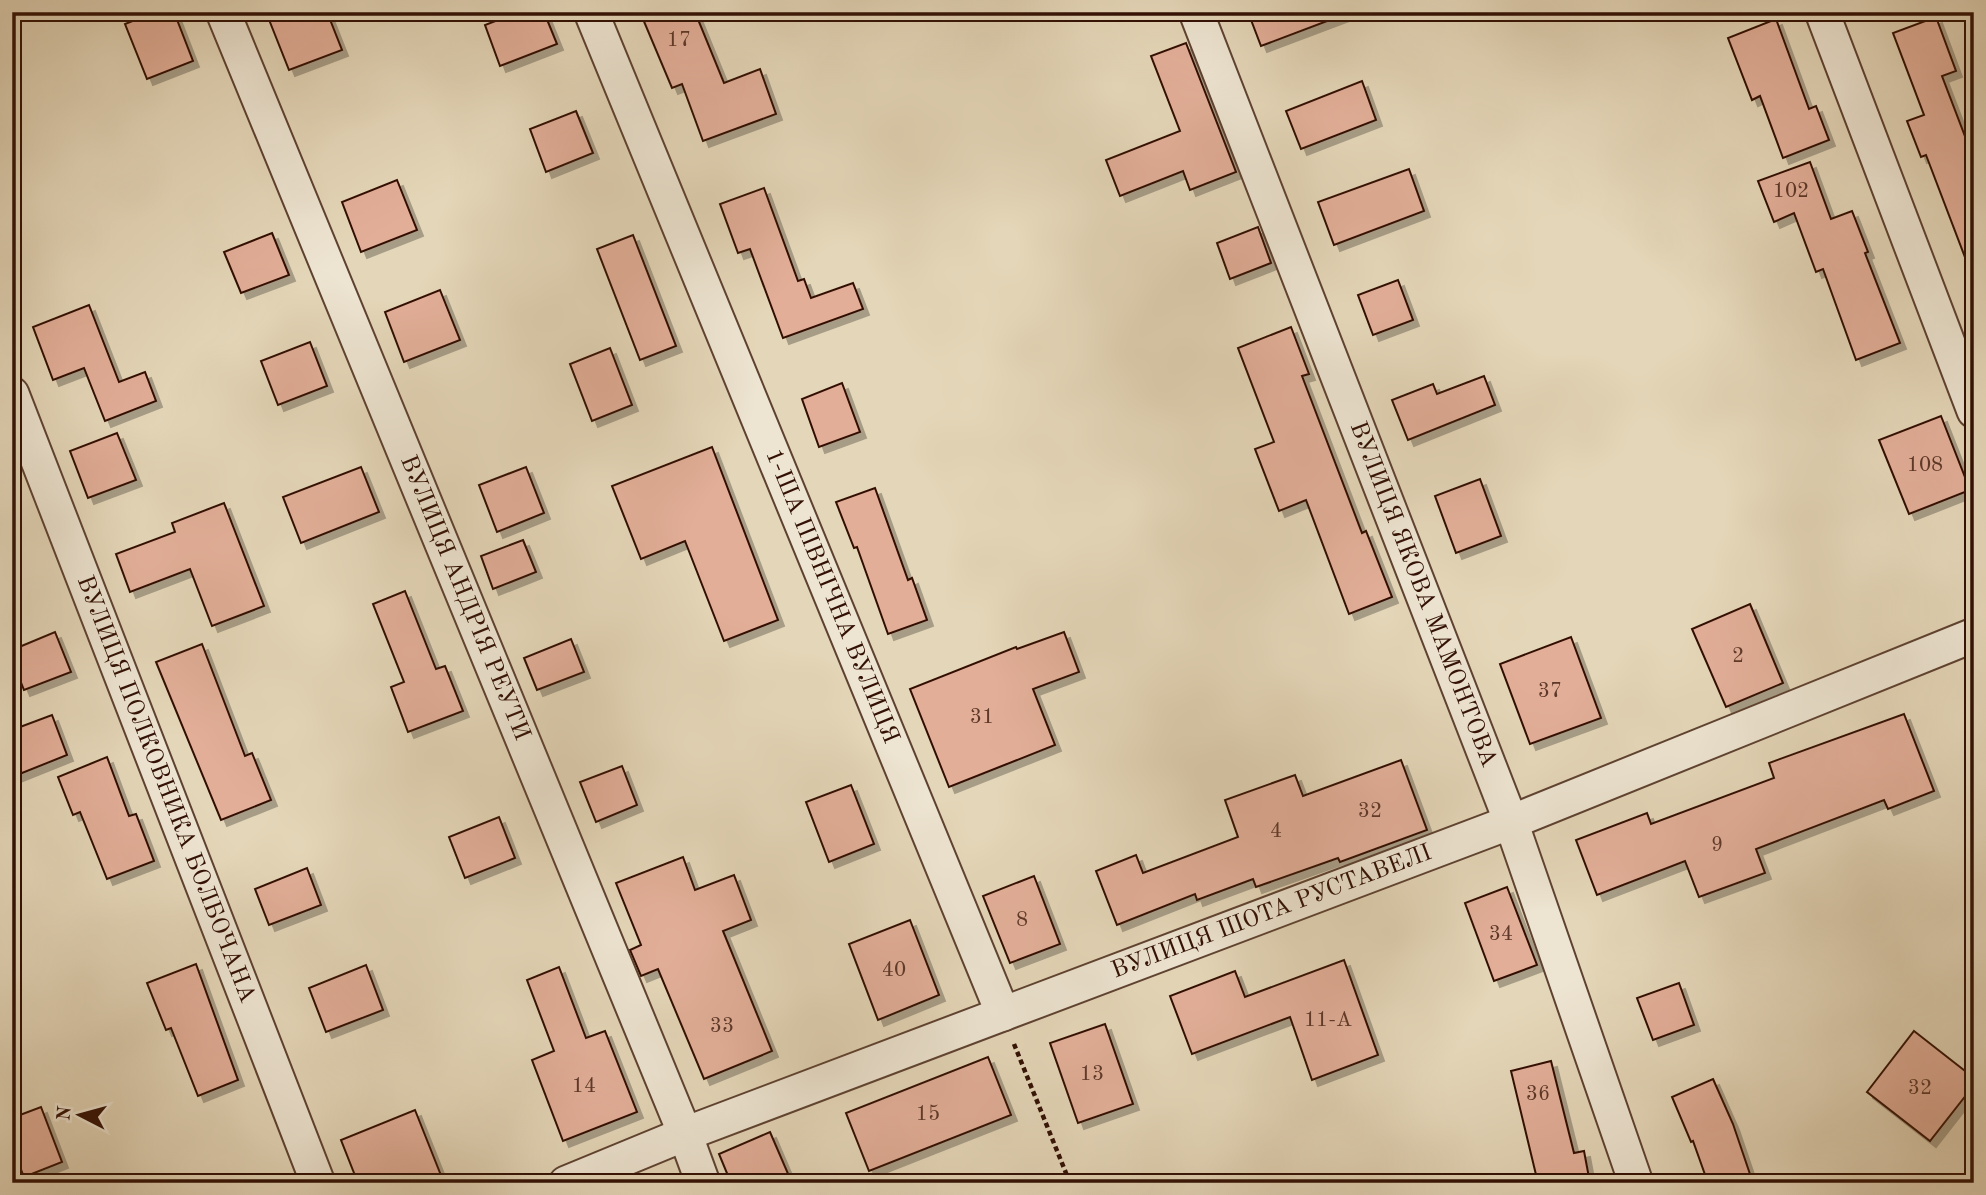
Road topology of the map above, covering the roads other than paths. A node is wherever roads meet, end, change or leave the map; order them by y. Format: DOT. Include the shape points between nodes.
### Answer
graph roads {
  1 [pos="223,12"];
  2 [pos="591,12"];
  3 [pos="1196,12"];
  4 [pos="1822,12"];
  5 [pos="12,394"];
  6 [pos="1974,411"];
  7 [pos="1974,635"];
  8 [pos="1511,822"];
  9 [pos="1003,1014"];
  10 [pos="685,1134"];
  11 [pos="318,1183"];
  12 [pos="566,1183"];
  13 [pos="703,1183"];
  14 [pos="1636,1183"];
  1 -- 10 [label="street, ВУЛИЦЯ АНДРІЯ РЕУТИ"];
  2 -- 9 [label="street, 1-ША ПІВНІЧНА ВУЛИЦЯ"];
  3 -- 8 [label="street, ВУЛИЦЯ ЯКОВА МАМОНТОВА"];
  4 -- 6 [label="street"];
  5 -- 11 [label="street, ВУЛИЦЯ ПОЛКОВНИКА БОЛБОЧАНА"];
  7 -- 8 [label="street, ВУЛИЦЯ ШОТА РУСТАВЕЛІ"];
  8 -- 9 [label="street, ВУЛИЦЯ ШОТА РУСТАВЕЛІ"];
  8 -- 14 [label="street, ВУЛИЦЯ ЯКОВА МАМОНТОВА"];
  9 -- 10 [label="street, ВУЛИЦЯ ШОТА РУСТАВЕЛІ"];
  10 -- 12 [label="street, ВУЛИЦЯ ШОТА РУСТАВЕЛІ"];
  10 -- 13 [label="street, ВУЛИЦЯ АНДРІЯ РЕУТИ"];
}
